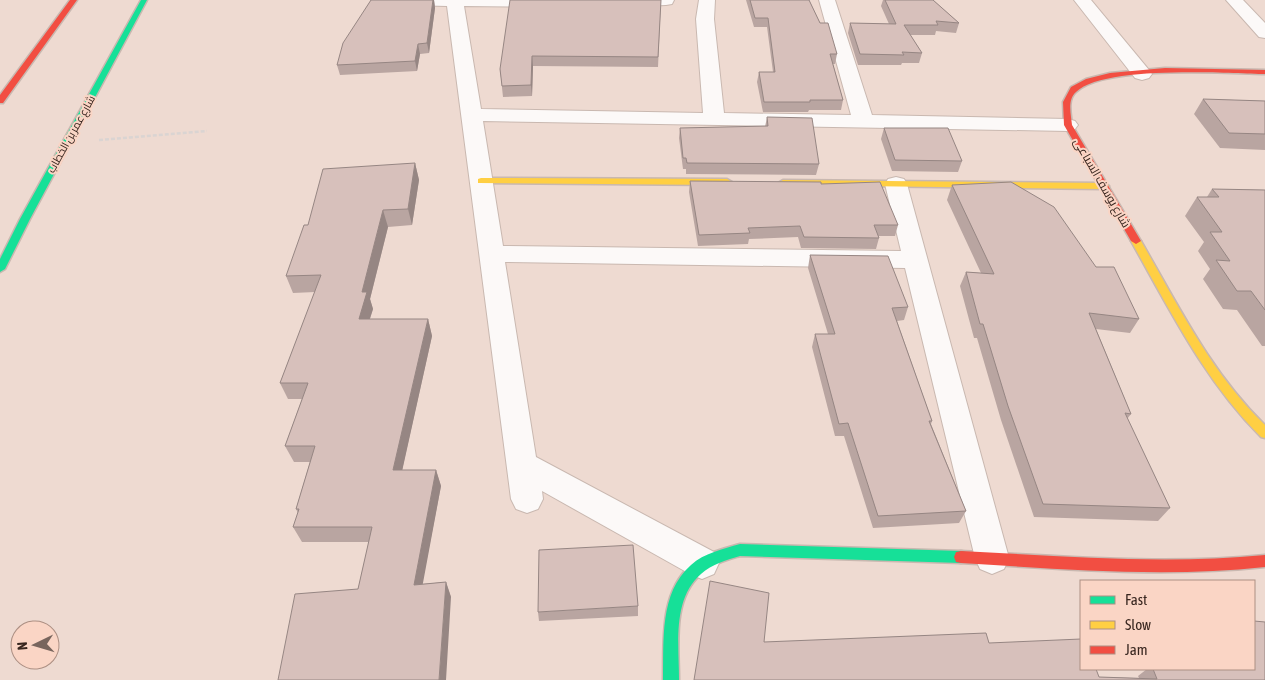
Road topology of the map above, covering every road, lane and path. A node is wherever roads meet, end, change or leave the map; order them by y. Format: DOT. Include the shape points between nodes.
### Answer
graph roads {
  1 [pos="74,0"];
  2 [pos="144,0"];
  3 [pos="408,0"];
  4 [pos="666,0"];
  5 [pos="707,0"];
  6 [pos="827,0"];
  7 [pos="1082,0"];
  8 [pos="1234,0"];
  9 [pos="455,1"];
  10 [pos="1257,1"];
  11 [pos="567,2"];
  12 [pos="602,2"];
  13 [pos="1265,33"];
  14 [pos="1265,72"];
  15 [pos="1142,74"];
  16 [pos="3,94"];
  17 [pos="472,115"];
  18 [pos="714,118"];
  19 [pos="863,121"];
  20 [pos="1068,125"];
  21 [pos="208,131"];
  22 [pos="66,143"];
  23 [pos="481,180"];
  24 [pos="738,182"];
  25 [pos="768,183"];
  26 [pos="896,184"];
  27 [pos="1104,186"];
  28 [pos="25,219"];
  29 [pos="7,233"];
  30 [pos="492,254"];
  31 [pos="916,260"];
  32 [pos="0,269"];
  33 [pos="1265,433"];
  34 [pos="522,464"];
  35 [pos="528,499"];
  36 [pos="992,558"];
  37 [pos="1265,561"];
  38 [pos="702,563"];
  39 [pos="671,680"];
  1 -- 16 [label="street"];
  2 -- 22 [label="street, شارع عمر بن الخطاب"];
  3 -- 9 [label="street"];
  4 -- 12 [label="street"];
  5 -- 18 [label="street" via="705,19"];
  6 -- 19 [label="street"];
  7 -- 15 [label="street"];
  8 -- 10 [label="street"];
  8 -- 13 [label="street"];
  9 -- 11 [label="street"];
  9 -- 17 [label="street"];
  14 -- 15 [label="street, شارع يوسف السباعى"];
  15 -- 20 [label="street, شارع يوسف السباعى" via="1100,78 1076,88 1065,104"];
  17 -- 18 [label="street"];
  17 -- 23 [label="street"];
  18 -- 19 [label="street"];
  19 -- 20 [label="street"];
  20 -- 27 [label="street, شارع يوسف السباعى"];
  21 -- 22 [label="path"];
  22 -- 28 [label="street, شارع عمر بن الخطاب"];
  23 -- 24 [label="street"];
  23 -- 30 [label="street"];
  25 -- 26 [label="street"];
  26 -- 27 [label="street"];
  26 -- 31 [label="street"];
  27 -- 33 [label="street, شارع يوسف السباعى" via="1219,384"];
  28 -- 29 [label="street"];
  28 -- 32 [label="street, شارع عمر بن الخطاب"];
  30 -- 31 [label="street"];
  30 -- 34 [label="street"];
  31 -- 36 [label="street"];
  34 -- 35 [label="street"];
  34 -- 38 [label="street"];
  36 -- 37 [label="street" via="1168,568 1234,566"];
  36 -- 38 [label="street" via="740,550 720,554"];
  38 -- 39 [label="street" via="687,575 678,594 673,624"];
}
